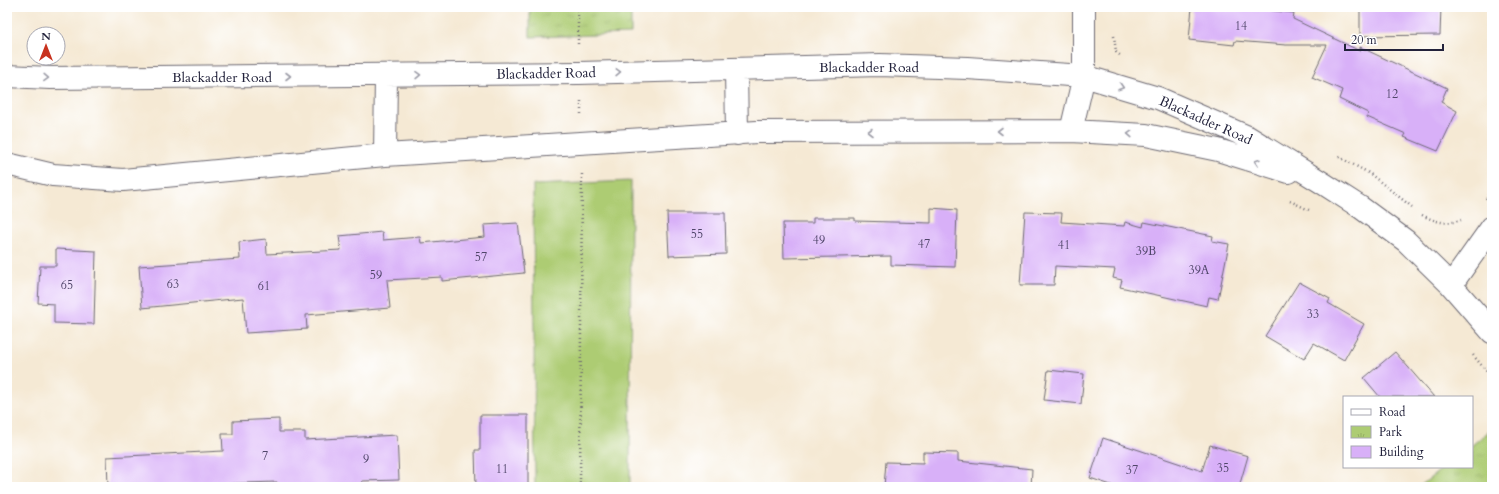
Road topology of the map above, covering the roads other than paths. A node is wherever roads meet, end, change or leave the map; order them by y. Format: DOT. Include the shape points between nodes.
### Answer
graph roads {
  1 [pos="1084,7"];
  2 [pos="736,69"];
  3 [pos="7,76"];
  4 [pos="386,76"];
  5 [pos="1084,76"];
  6 [pos="1071,131"];
  7 [pos="737,134"];
  8 [pos="385,155"];
  9 [pos="7,164"];
  10 [pos="1321,182"];
  11 [pos="1492,227"];
  12 [pos="1451,285"];
  13 [pos="1492,332"];
  1 -- 5 [label="street"];
  4 -- 2 [label="street, Blackadder Road, one-way"];
  2 -- 5 [label="street, Blackadder Road" via="880,65"];
  2 -- 7 [label="street"];
  3 -- 4 [label="street, Blackadder Road, one-way"];
  4 -- 8 [label="street"];
  5 -- 6 [label="street"];
  5 -- 10 [label="street, Blackadder Road, one-way" via="1158,98 1248,137"];
  6 -- 7 [label="street, Blackadder Road, one-way"];
  10 -- 6 [label="street, Blackadder Road, one-way" via="1218,150 1146,135"];
  7 -- 8 [label="street, Blackadder Road" via="582,152"];
  8 -- 9 [label="street, Blackadder Road" via="124,180 53,175"];
  10 -- 12 [label="street, Blackadder Road" via="1406,241"];
  11 -- 12 [label="street"];
  12 -- 13 [label="street, Blackadder Road"];
}
